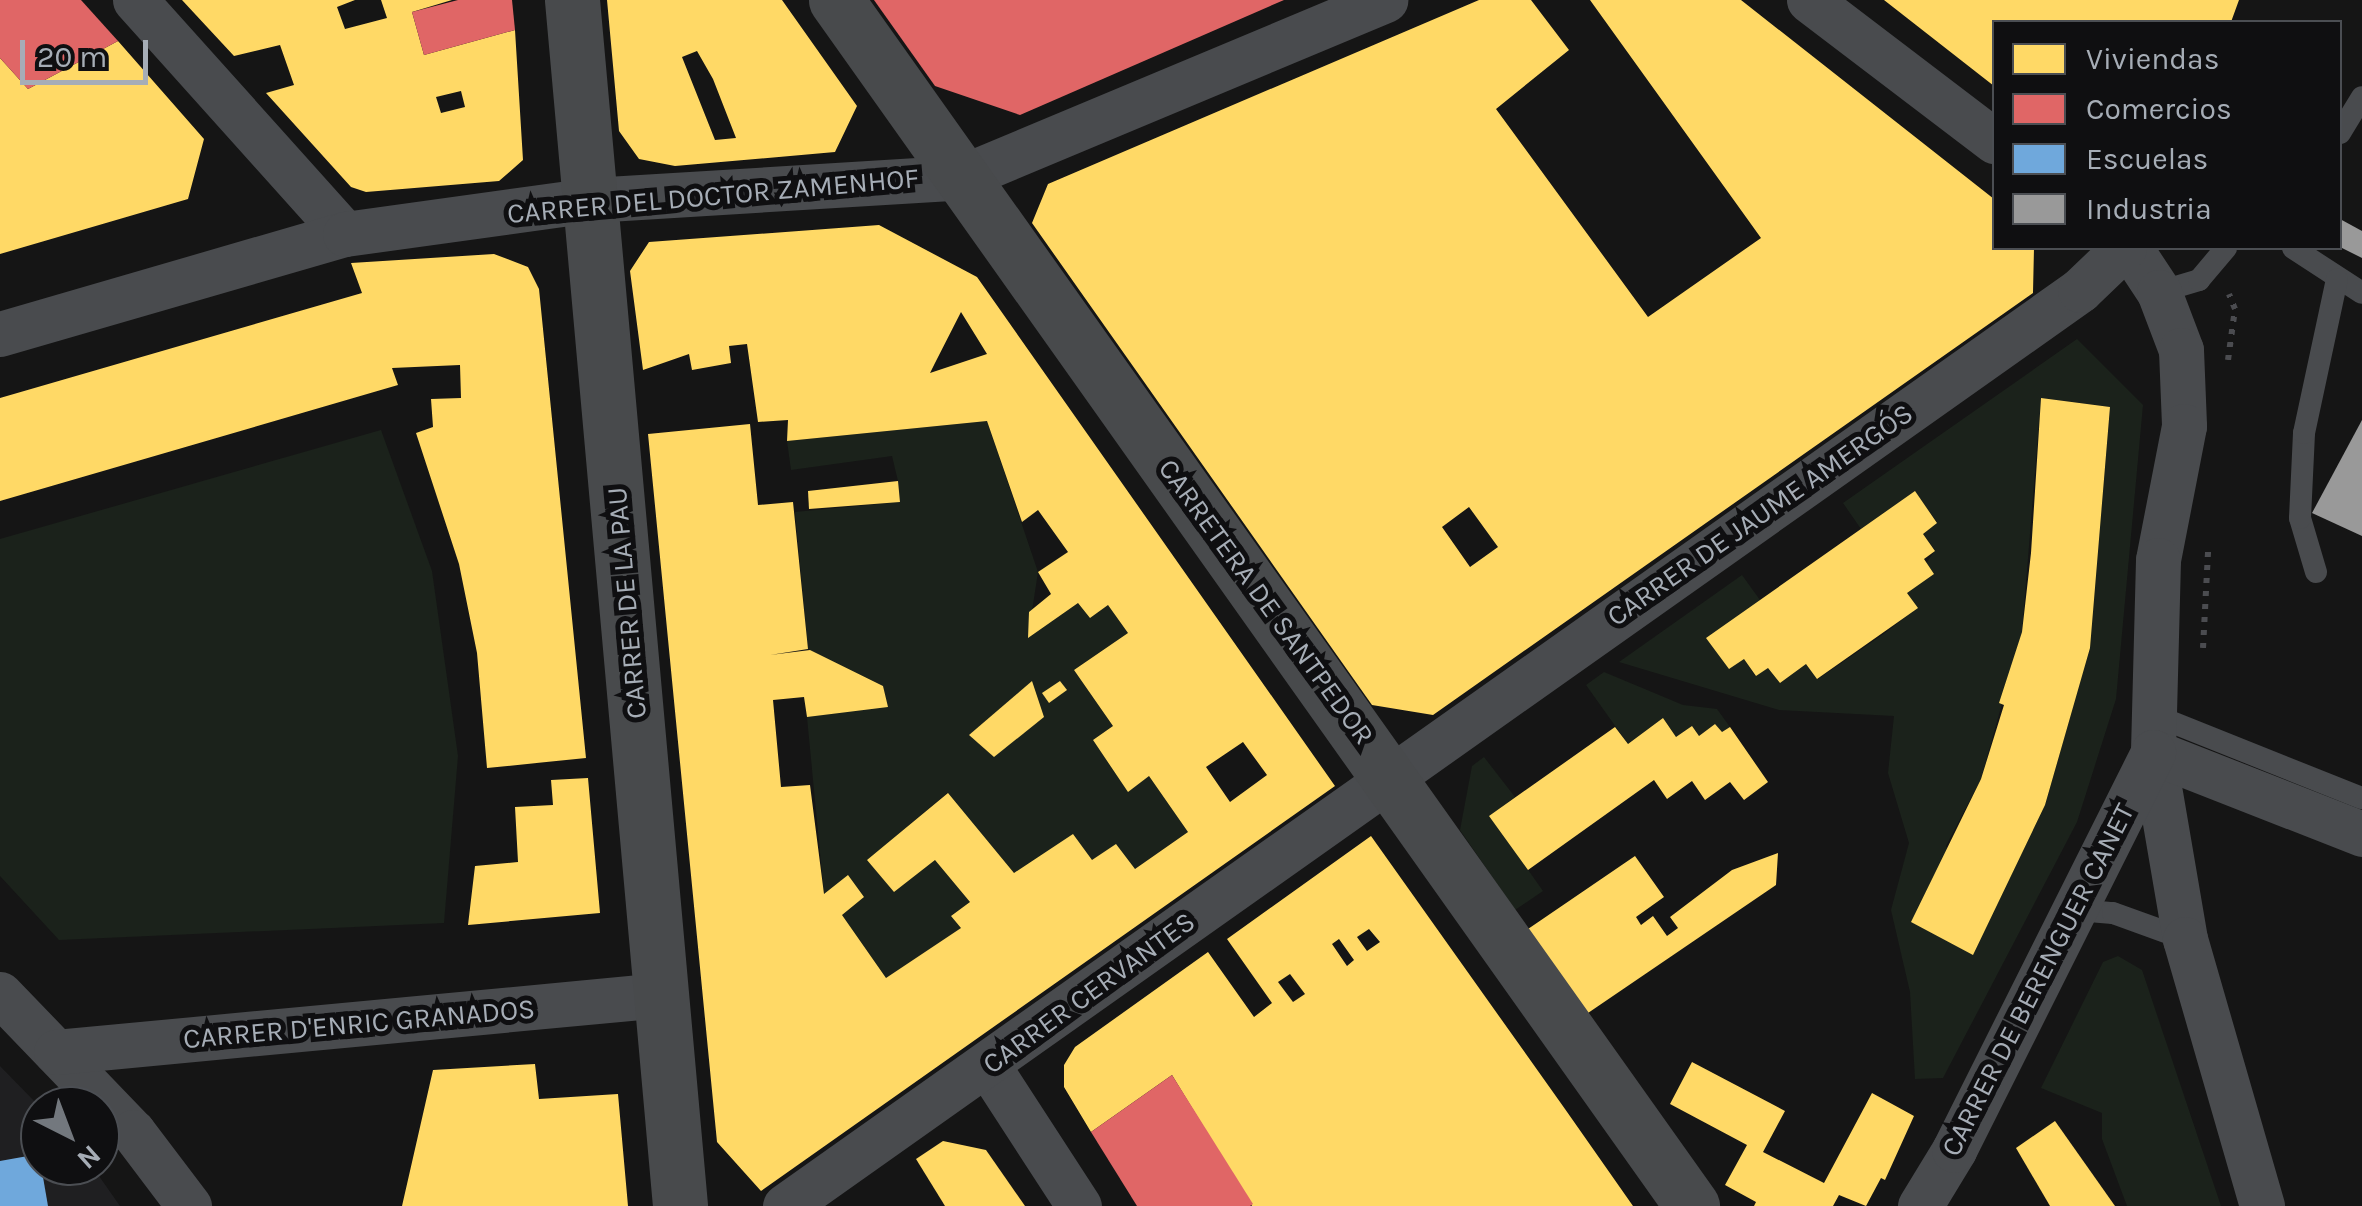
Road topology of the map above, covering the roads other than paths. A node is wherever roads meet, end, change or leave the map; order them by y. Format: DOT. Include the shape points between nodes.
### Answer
graph roads {
  1 [pos="135,0"];
  2 [pos="572,0"];
  3 [pos="836,0"];
  4 [pos="1386,0"];
  5 [pos="1810,0"];
  6 [pos="2362,97"];
  7 [pos="2342,130"];
  8 [pos="1992,140"];
  9 [pos="962,177"];
  10 [pos="591,200"];
  11 [pos="346,234"];
  12 [pos="2125,250"];
  13 [pos="2128,250"];
  14 [pos="2224,250"];
  15 [pos="2296,250"];
  16 [pos="2336,279"];
  17 [pos="2158,292"];
  18 [pos="2362,293"];
  19 [pos="0,334"];
  20 [pos="2316,572"];
  21 [pos="2154,734"];
  22 [pos="1390,776"];
  23 [pos="2362,798"];
  24 [pos="2362,834"];
  25 [pos="2076,910"];
  26 [pos="2185,939"];
  27 [pos="0,994"];
  28 [pos="662,995"];
  29 [pos="56,1052"];
  30 [pos="988,1066"];
  31 [pos="189,1206"];
  32 [pos="680,1206"];
  33 [pos="785,1206"];
  34 [pos="1079,1206"];
  35 [pos="1692,1206"];
  36 [pos="1920,1206"];
  37 [pos="2262,1206"];
  1 -- 11 [label="street"];
  2 -- 10 [label="street, CARRER DE LA PAU"];
  3 -- 9 [label="street, CARRETERA DE SANTPEDOR"];
  4 -- 9 [label="street, CARRER DEL DOCTOR ZAMENHOF"];
  5 -- 8 [label="street"];
  6 -- 7 [label="lane"];
  9 -- 10 [label="street, CARRER DEL DOCTOR ZAMENHOF"];
  9 -- 22 [label="street, CARRETERA DE SANTPEDOR"];
  10 -- 11 [label="street, CARRER DEL DOCTOR ZAMENHOF"];
  10 -- 28 [label="street, CARRER DE LA PAU"];
  11 -- 19 [label="street, CARRER DEL DOCTOR ZAMENHOF"];
  12 -- 22 [label="street, CARRER DE JAUME AMERGÓS" via="2080,290"];
  13 -- 17 [label="street"];
  14 -- 17 [label="lane" via="2199,280"];
  15 -- 16 [label="lane"];
  16 -- 18 [label="lane"];
  16 -- 20 [label="lane" via="2304,433 2300,518"];
  17 -- 21 [label="street" via="2181,350 2184,426 2158,560"];
  21 -- 23 [label="lane"];
  21 -- 24 [label="street"];
  21 -- 25 [label="street, CARRER DE BERENGUER CANET"];
  21 -- 26 [label="street"];
  22 -- 30 [label="street, CARRER CERVANTES"];
  22 -- 35 [label="street, CARRETERA DE SANTPEDOR"];
  25 -- 26 [label="lane" via="2145,922"];
  25 -- 36 [label="street, CARRER DE BERENGUER CANET"];
  26 -- 37 [label="street"];
  27 -- 29 [label="street"];
  28 -- 29 [label="street, CARRER D'ENRIC GRANADOS"];
  28 -- 32 [label="street, CARRER DE LA PAU"];
  29 -- 31 [label="street" via="133,1132"];
  30 -- 33 [label="street, CARRER CERVANTES"];
  30 -- 34 [label="street"];
}
